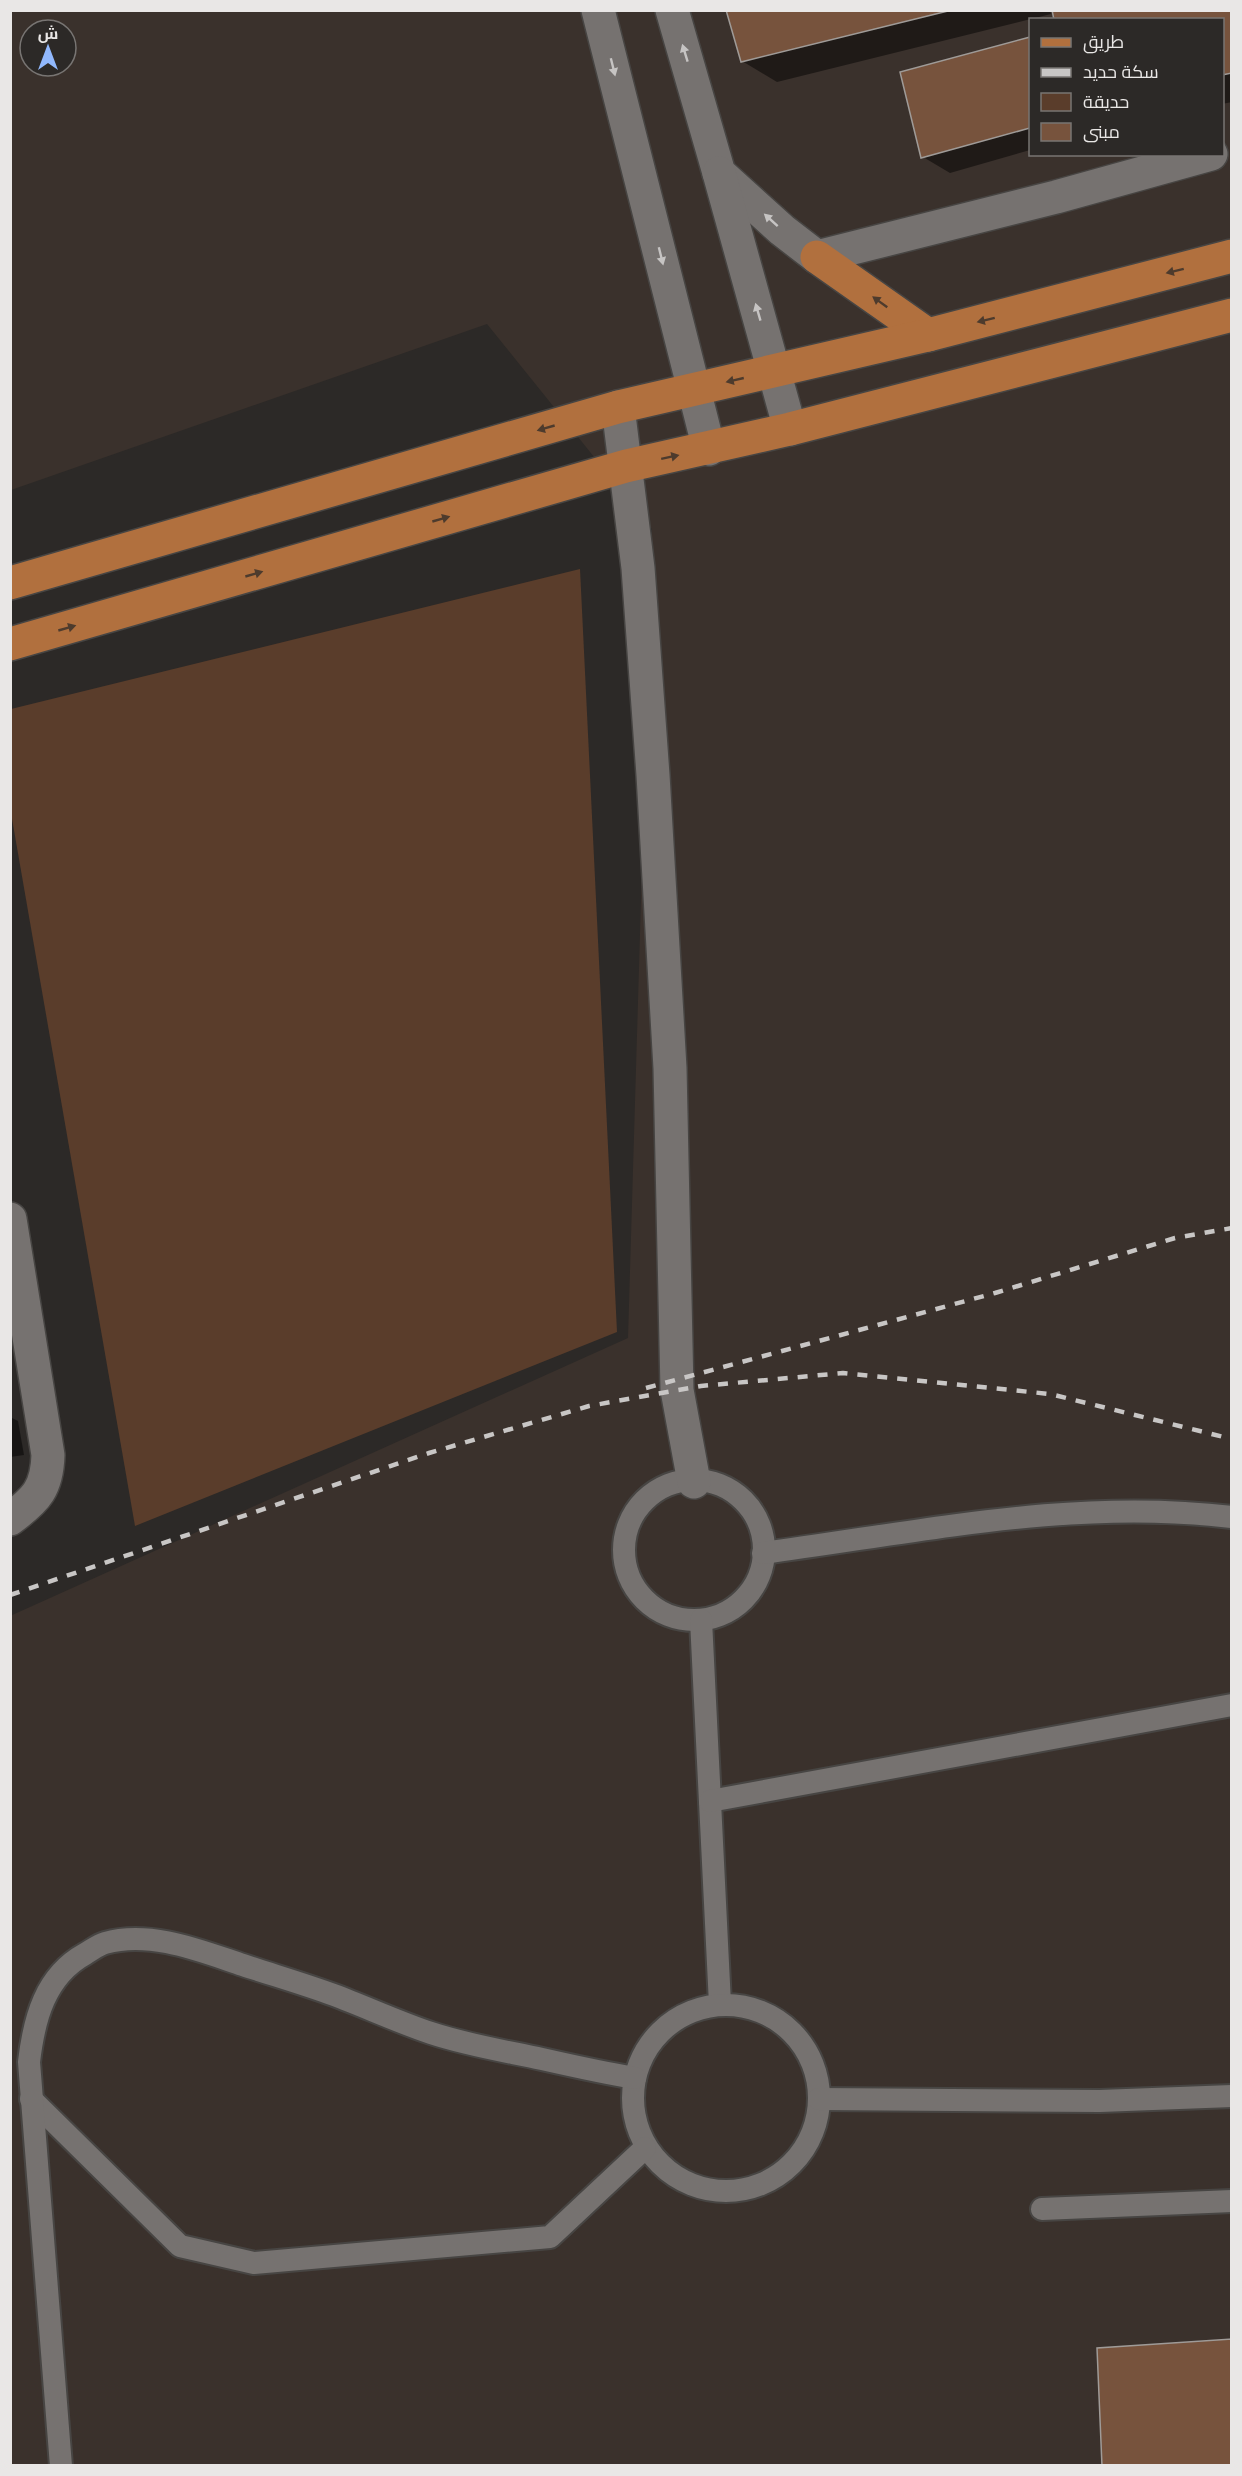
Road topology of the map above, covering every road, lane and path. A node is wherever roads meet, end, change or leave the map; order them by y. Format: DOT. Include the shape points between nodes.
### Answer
graph roads {
  1 [pos="598,10"];
  2 [pos="672,10"];
  3 [pos="1204,156"];
  4 [pos="719,173"];
  5 [pos="817,256"];
  6 [pos="1232,256"];
  7 [pos="1232,315"];
  8 [pos="928,334"];
  9 [pos="774,371"];
  10 [pos="695,389"];
  11 [pos="618,407"];
  12 [pos="790,429"];
  13 [pos="709,449"];
  14 [pos="626,466"];
  15 [pos="10,583"];
  16 [pos="10,644"];
  17 [pos="10,1219"];
  18 [pos="694,1482"];
  19 [pos="1232,1517"];
  20 [pos="10,1519"];
  21 [pos="763,1553"];
  22 [pos="701,1620"];
  23 [pos="1232,1705"];
  24 [pos="710,1801"];
  25 [pos="720,2004"];
  26 [pos="635,2078"];
  27 [pos="1232,2097"];
  28 [pos="31,2099"];
  29 [pos="819,2099"];
  30 [pos="645,2148"];
  31 [pos="1232,2201"];
  32 [pos="1042,2209"];
  33 [pos="61,2466"];
  1 -- 10 [label="street, one-way"];
  4 -- 2 [label="street, one-way"];
  3 -- 5 [label="street"];
  5 -- 4 [label="street, one-way"];
  9 -- 4 [label="street, one-way"];
  8 -- 5 [label="main road, one-way"];
  6 -- 8 [label="main road, one-way"];
  7 -- 12 [label="main road"];
  8 -- 9 [label="main road"];
  9 -- 10 [label="main road, one-way"];
  9 -- 12 [label="street"];
  10 -- 11 [label="main road"];
  10 -- 13 [label="street"];
  11 -- 14 [label="street"];
  11 -- 15 [label="main road, one-way"];
  12 -- 13 [label="main road"];
  14 -- 13 [label="main road, one-way"];
  16 -- 14 [label="main road, one-way"];
  14 -- 18 [label="street" via="638,568 669,1046 677,1390"];
  17 -- 20 [label="street" via="48,1455 47,1472 37,1497"];
  18 -- 21 [label="lane" via="708,1481 730,1490 749,1505 761,1526"];
  18 -- 22 [label="lane" via="675,1482 653,1494 628,1526 624,1550 629,1576 642,1597 676,1618"];
  19 -- 21 [label="lane" via="1106,1510 1025,1515"];
  21 -- 22 [label="lane" via="758,1580 738,1605 717,1617"];
  22 -- 24 [label="lane"];
  23 -- 24 [label="lane"];
  24 -- 25 [label="lane"];
  25 -- 26 [label="lane" via="679,2016 658,2032 640,2059"];
  25 -- 29 [label="lane" via="773,2016 798,2038 812,2063"];
  26 -- 28 [label="lane" via="466,2043 209,1954 158,1941 126,1939 104,1944 82,1956 54,1981 34,2024 29,2062"];
  26 -- 30 [label="lane" via="631,2097 636,2129"];
  27 -- 29 [label="lane" via="1100,2102"];
  28 -- 30 [label="lane" via="180,2246 254,2263 550,2237"];
  28 -- 33 [label="lane"];
  29 -- 30 [label="lane" via="818,2116 807,2146 786,2171 752,2188 720,2192 697,2188 668,2172"];
  31 -- 32 [label="lane"];
}
